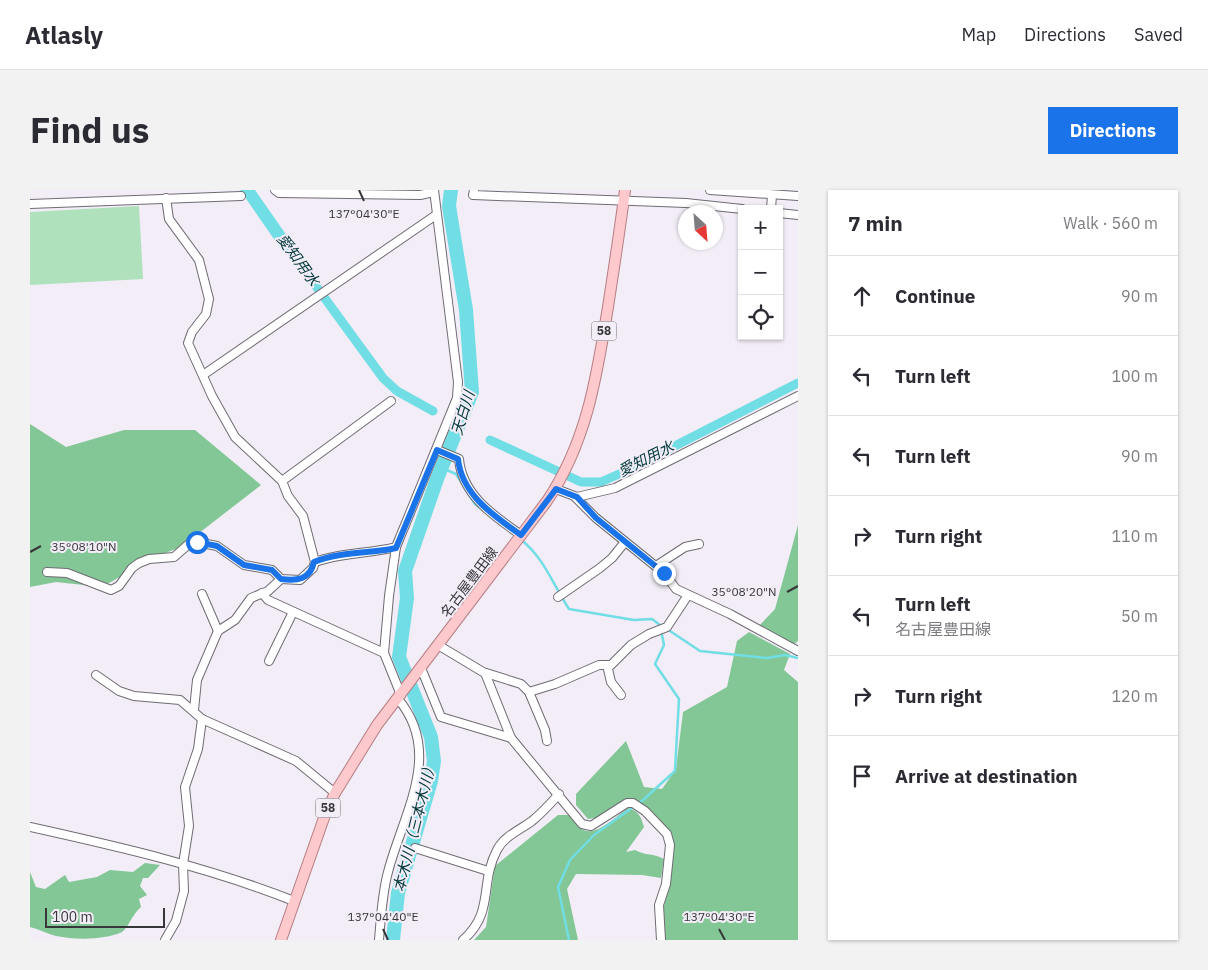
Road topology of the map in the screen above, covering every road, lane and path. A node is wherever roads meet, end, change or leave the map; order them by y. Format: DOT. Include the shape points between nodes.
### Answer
graph roads {
  1 [pos="275,190"];
  2 [pos="474,190"];
  3 [pos="625,190"];
  4 [pos="710,190"];
  5 [pos="434,191"];
  6 [pos="772,195"];
  7 [pos="241,196"];
  8 [pos="798,196"];
  9 [pos="166,198"];
  10 [pos="623,202"];
  11 [pos="30,204"];
  12 [pos="771,205"];
  13 [pos="738,209"];
  14 [pos="783,213"];
  15 [pos="436,215"];
  16 [pos="798,215"];
  17 [pos="203,375"];
  18 [pos="798,396"];
  19 [pos="391,400"];
  20 [pos="437,450"];
  21 [pos="282,481"];
  22 [pos="557,487"];
  23 [pos="577,497"];
  24 [pos="521,535"];
  25 [pos="625,542"];
  26 [pos="699,544"];
  27 [pos="396,548"];
  28 [pos="314,562"];
  29 [pos="656,566"];
  30 [pos="47,572"];
  31 [pos="281,579"];
  32 [pos="202,594"];
  33 [pos="262,594"];
  34 [pos="558,596"];
  35 [pos="688,596"];
  36 [pos="293,612"];
  37 [pos="218,630"];
  38 [pos="438,645"];
  39 [pos="798,651"];
  40 [pos="384,653"];
  41 [pos="269,661"];
  42 [pos="607,665"];
  43 [pos="419,672"];
  44 [pos="485,673"];
  45 [pos="96,675"];
  46 [pos="529,692"];
  47 [pos="401,695"];
  48 [pos="621,695"];
  49 [pos="194,710"];
  50 [pos="202,719"];
  51 [pos="511,738"];
  52 [pos="547,741"];
  53 [pos="335,793"];
  54 [pos="559,794"];
  55 [pos="30,828"];
  56 [pos="415,848"];
  57 [pos="183,864"];
  58 [pos="488,871"];
  59 [pos="294,901"];
  60 [pos="165,940"];
  61 [pos="281,940"];
  62 [pos="378,940"];
  63 [pos="463,940"];
  64 [pos="661,940"];
  1 -- 5 [label="street" via="279,193 420,195"];
  2 -- 10 [label="street" via="473,195"];
  3 -- 10 [label="main road, 名古屋豊田線 / 58"];
  4 -- 8 [label="street"];
  5 -- 15 [label="street"];
  6 -- 12 [label="street"];
  7 -- 9 [label="street"];
  9 -- 11 [label="street"];
  9 -- 17 [label="street" via="169,219 199,260 209,300 206,314 188,343"];
  10 -- 13 [label="street" via="686,203"];
  10 -- 22 [label="main road, 名古屋豊田線 / 58" via="595,389 583,430"];
  14 -- 16 [label="street"];
  15 -- 17 [label="street"];
  15 -- 20 [label="street" via="458,387 454,407"];
  17 -- 21 [label="street" via="235,436"];
  18 -- 23 [label="street" via="615,488"];
  19 -- 21 [label="street"];
  20 -- 24 [label="street" via="458,459 471,492 496,517"];
  20 -- 27 [label="street"];
  21 -- 28 [label="street" via="288,496 303,516"];
  22 -- 23 [label="street"];
  22 -- 24 [label="main road, 名古屋豊田線 / 58"];
  23 -- 25 [label="street"];
  24 -- 38 [label="main road, 名古屋豊田線 / 58"];
  25 -- 29 [label="street"];
  25 -- 34 [label="street" via="600,568"];
  26 -- 29 [label="street" via="685,547"];
  27 -- 28 [label="street" via="332,555"];
  27 -- 40 [label="street"];
  28 -- 31 [label="street" via="313,568 300,580"];
  29 -- 35 [label="street" via="676,589"];
  30 -- 31 [label="street" via="67,573 111,590 119,586 138,563 174,557 190,543 197,542 217,546 244,565 272,570"];
  31 -- 33 [label="street"];
  32 -- 37 [label="street"];
  33 -- 36 [label="street"];
  33 -- 37 [label="street" via="251,598 235,620"];
  35 -- 39 [label="street" via="730,614"];
  35 -- 42 [label="street" via="664,628 643,637"];
  36 -- 40 [label="street"];
  36 -- 41 [label="street"];
  37 -- 49 [label="street" via="198,680"];
  38 -- 43 [label="main road, 名古屋豊田線 / 58"];
  38 -- 44 [label="street"];
  40 -- 47 [label="street"];
  42 -- 46 [label="street" via="599,665"];
  42 -- 48 [label="street" via="611,682"];
  43 -- 47 [label="main road, 名古屋豊田線 / 58"];
  43 -- 51 [label="street" via="441,717"];
  44 -- 46 [label="street" via="521,684"];
  44 -- 51 [label="street"];
  45 -- 49 [label="street" via="127,694 180,700"];
  46 -- 52 [label="street" via="546,730"];
  47 -- 53 [label="main road, 名古屋豊田線 / 58" via="366,742"];
  47 -- 62 [label="street" via="416,728 421,756 387,877"];
  49 -- 50 [label="street"];
  50 -- 53 [label="street" via="296,761"];
  50 -- 57 [label="street" via="198,749 185,787 189,826"];
  51 -- 54 [label="street"];
  53 -- 59 [label="main road, 名古屋豊田線 / 58"];
  54 -- 58 [label="street" via="545,810 498,848"];
  54 -- 64 [label="street" via="582,824 591,826 627,803 634,803 645,810 666,834 670,845 666,884 659,905"];
  55 -- 57 [label="street"];
  56 -- 58 [label="street"];
  57 -- 59 [label="street" via="220,873"];
  57 -- 60 [label="street" via="184,891 176,921"];
  58 -- 63 [label="street" via="485,909"];
  59 -- 61 [label="main road, 名古屋豊田線 / 58"];
}
